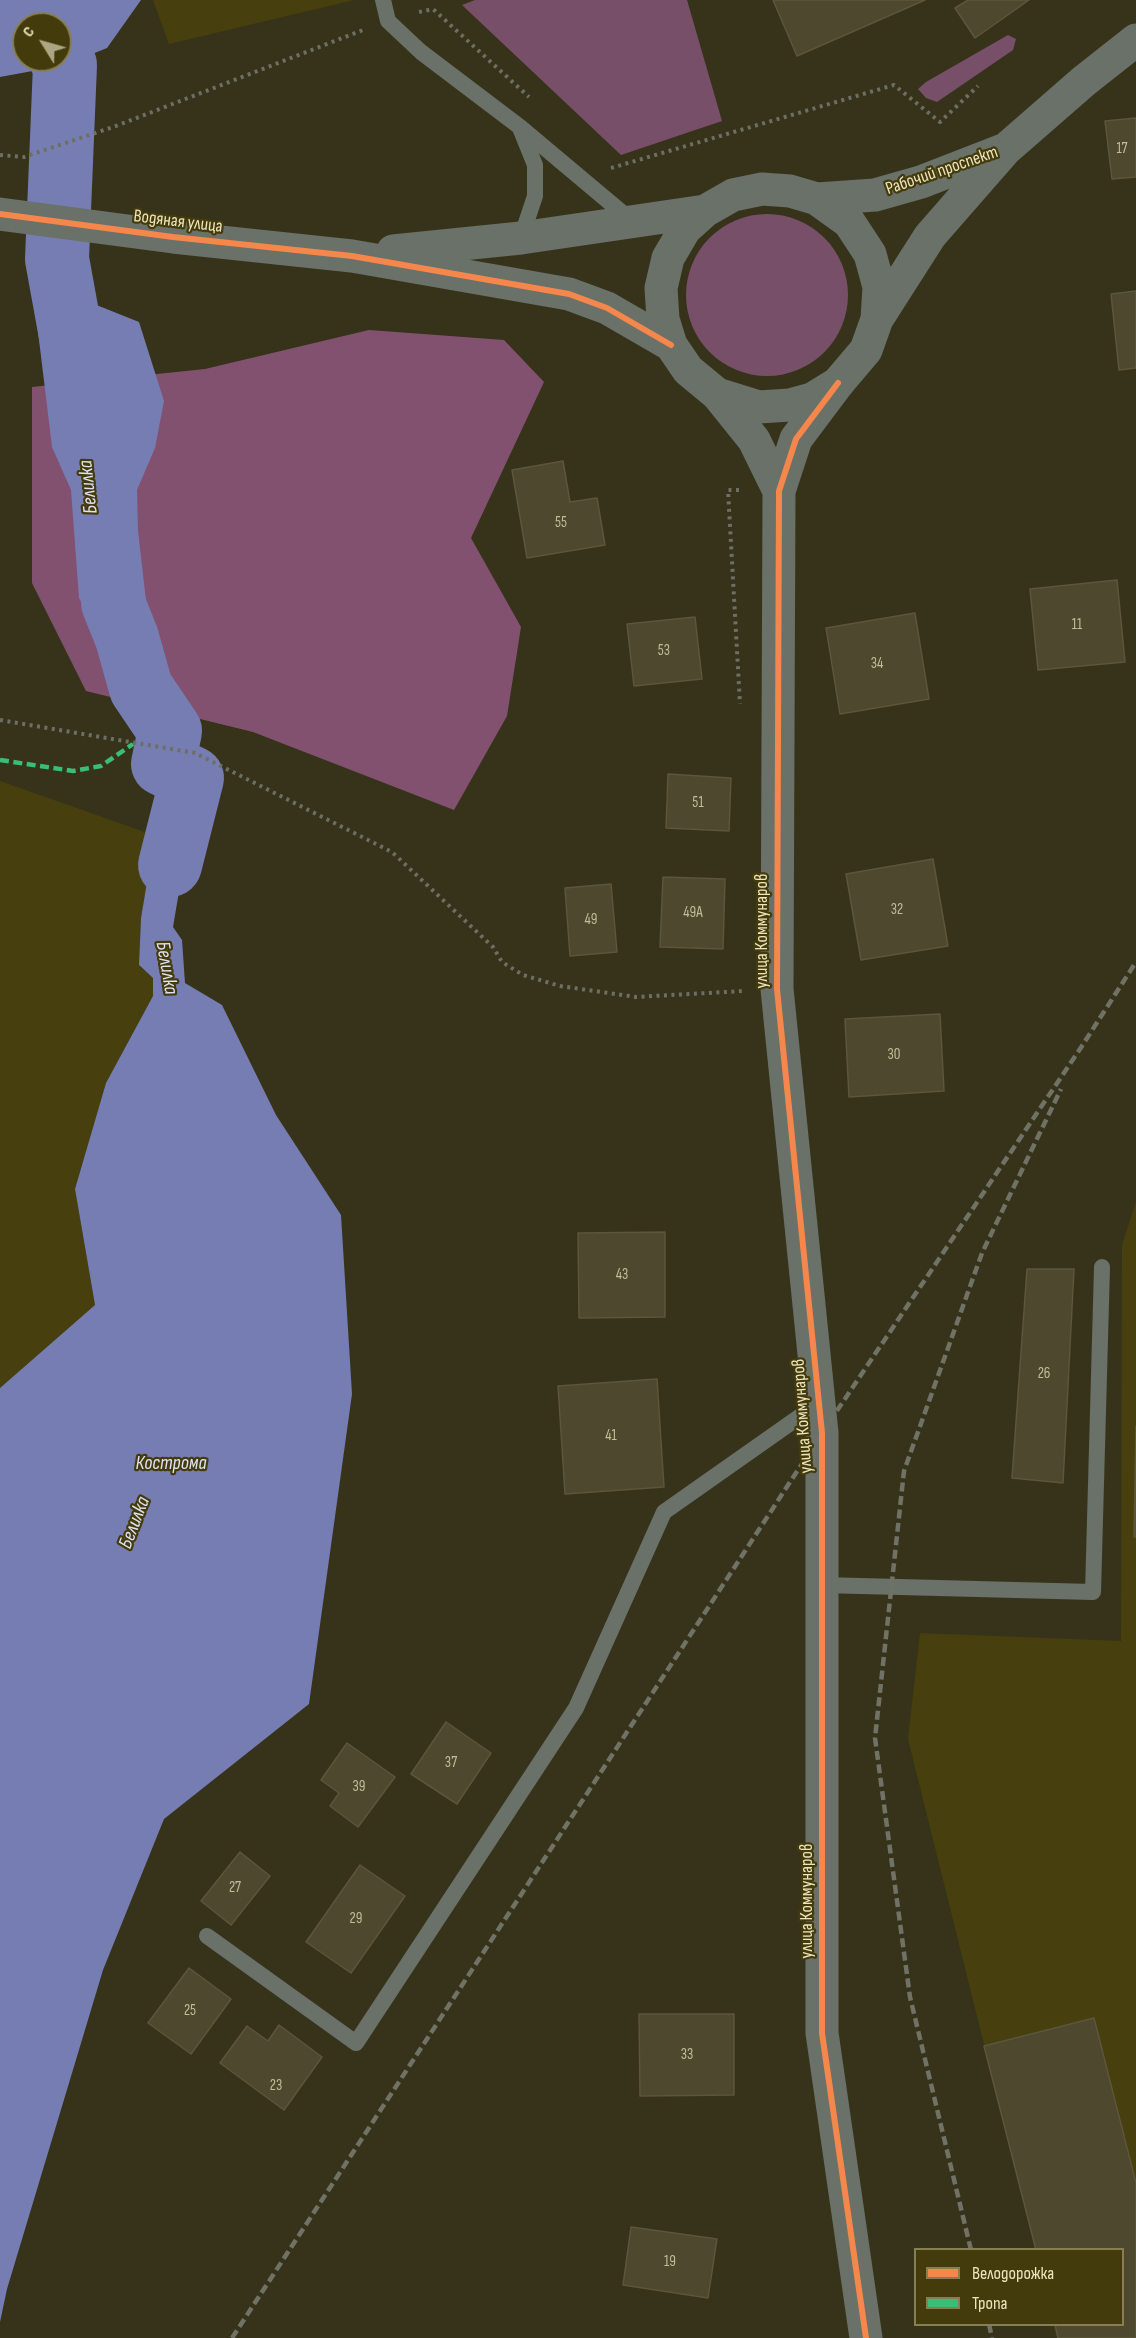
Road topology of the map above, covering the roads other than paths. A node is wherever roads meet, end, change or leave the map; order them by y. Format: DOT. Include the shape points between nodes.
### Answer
graph roads {
  1 [pos="383,0"];
  2 [pos="1136,40"];
  3 [pos="520,127"];
  4 [pos="1006,149"];
  5 [pos="817,200"];
  6 [pos="705,211"];
  7 [pos="2,214"];
  8 [pos="633,222"];
  9 [pos="521,238"];
  10 [pos="352,256"];
  11 [pos="877,319"];
  12 [pos="671,345"];
  13 [pos="838,383"];
  14 [pos="717,394"];
  15 [pos="778,491"];
  16 [pos="1102,1267"];
  17 [pos="819,1403"];
  18 [pos="822,1585"];
  19 [pos="207,1936"];
  20 [pos="866,2338"];
  1 -- 3 [label="lane" via="388,21 421,52"];
  2 -- 4 [label="street, Рабочий проспект"];
  3 -- 8 [label="lane"];
  3 -- 9 [label="lane" via="535,165 535,196"];
  4 -- 5 [label="street, Рабочий проспект" via="875,195"];
  4 -- 11 [label="street" via="930,236"];
  5 -- 6 [label="street" via="790,191 762,189 733,195"];
  5 -- 11 [label="street" via="849,222 870,254 879,287"];
  6 -- 8 [label="street"];
  6 -- 12 [label="street" via="685,229 668,258 661,288 663,319"];
  7 -- 10 [label="street, Водяная улица"];
  8 -- 9 [label="street"];
  9 -- 10 [label="street"];
  10 -- 12 [label="street" via="569,294 607,308"];
  11 -- 13 [label="street" via="866,350"];
  12 -- 14 [label="street" via="688,370"];
  13 -- 14 [label="street" via="812,399 790,405 759,407"];
  13 -- 15 [label="street" via="796,439"];
  14 -- 15 [label="street" via="753,440"];
  15 -- 17 [label="street, улица Коммунаров" via="777,989"];
  16 -- 18 [label="lane" via="1093,1592"];
  17 -- 18 [label="street, улица Коммунаров"];
  17 -- 19 [label="lane" via="664,1512 576,1708 356,2043"];
  18 -- 20 [label="street, улица Коммунаров" via="822,2033"];
}
